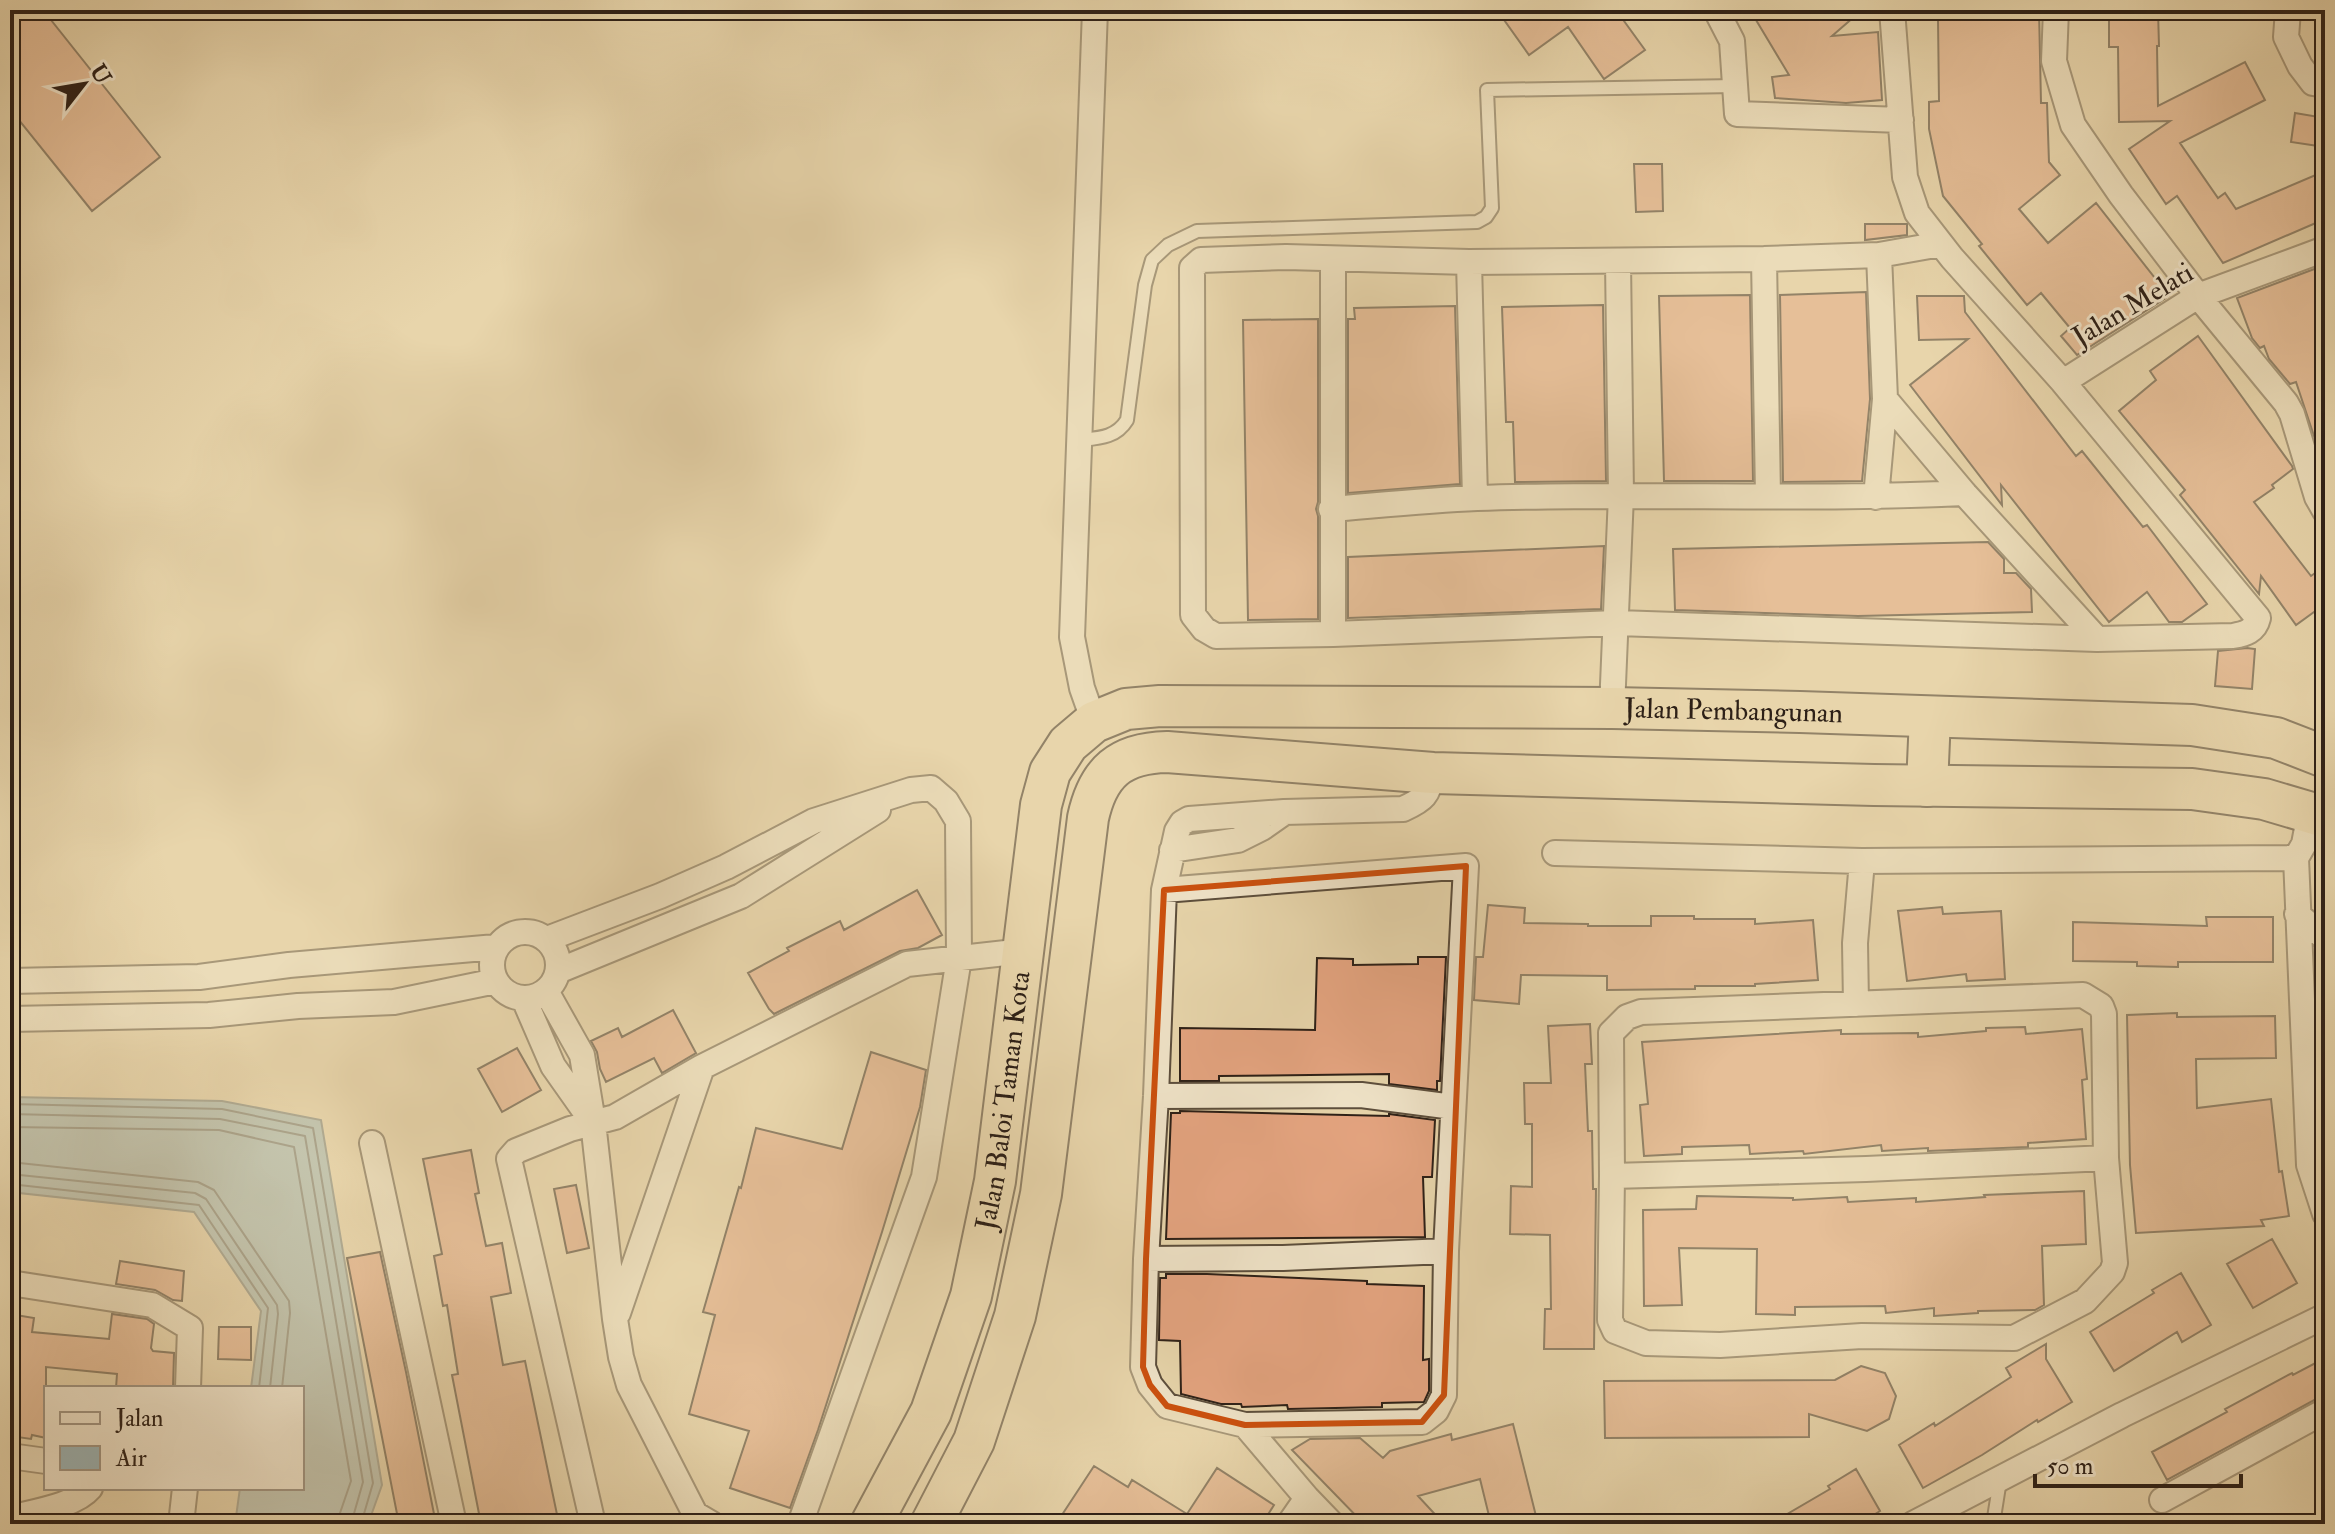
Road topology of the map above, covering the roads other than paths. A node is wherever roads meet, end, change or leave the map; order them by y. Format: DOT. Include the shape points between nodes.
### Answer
graph roads {
  1 [pos="1095,10"];
  2 [pos="1716,10"];
  3 [pos="1892,10"];
  4 [pos="2056,10"];
  5 [pos="2288,10"];
  6 [pos="2325,85"];
  7 [pos="1736,86"];
  8 [pos="1901,120"];
  9 [pos="1941,244"];
  10 [pos="2325,249"];
  11 [pos="1879,255"];
  12 [pos="1333,259"];
  13 [pos="1764,259"];
  14 [pos="1618,261"];
  15 [pos="1469,262"];
  16 [pos="2198,296"];
  17 [pos="2063,382"];
  18 [pos="1885,399"];
  19 [pos="1079,440"];
  20 [pos="1964,493"];
  21 [pos="1621,495"];
  22 [pos="1768,496"];
  23 [pos="1876,497"];
  24 [pos="1475,498"];
  25 [pos="1331,509"];
  26 [pos="2325,511"];
  27 [pos="1617,623"];
  28 [pos="1333,634"];
  29 [pos="2097,639"];
  30 [pos="1138,708"];
  31 [pos="1612,708"];
  32 [pos="1930,717"];
  33 [pos="1094,722"];
  34 [pos="2325,757"];
  35 [pos="1424,772"];
  36 [pos="1927,786"];
  37 [pos="911,790"];
  38 [pos="2318,815"];
  39 [pos="1555,853"];
  40 [pos="2296,858"];
  41 [pos="1862,861"];
  42 [pos="1164,890"];
  43 [pos="2297,914"];
  44 [pos="2325,938"];
  45 [pos="547,939"];
  46 [pos="496,947"];
  47 [pos="1023,951"];
  48 [pos="959,958"];
  49 [pos="10,981"];
  50 [pos="496,981"];
  51 [pos="543,987"];
  52 [pos="1856,1004"];
  53 [pos="10,1019"];
  54 [pos="702,1067"];
  55 [pos="1156,1096"];
  56 [pos="1453,1107"];
  57 [pos="593,1122"];
  58 [pos="372,1143"];
  59 [pos="2106,1158"];
  60 [pos="1612,1176"];
  61 [pos="990,1205"];
  62 [pos="1037,1212"];
  63 [pos="2325,1214"];
  64 [pos="1446,1251"];
  65 [pos="1146,1259"];
  66 [pos="10,1283"];
  67 [pos="2325,1316"];
  68 [pos="615,1319"];
  69 [pos="188,1386"];
  70 [pos="2325,1411"];
  71 [pos="1245,1425"];
  72 [pos="10,1456"];
  73 [pos="44,1461"];
  74 [pos="2000,1478"];
  75 [pos="88,1490"];
  76 [pos="185,1490"];
  77 [pos="1307,1498"];
  78 [pos="2162,1500"];
  79 [pos="10,1518"];
  80 [pos="698,1521"];
  81 [pos="181,1524"];
  82 [pos="454,1524"];
  83 [pos="593,1524"];
  84 [pos="800,1524"];
  85 [pos="871,1524"];
  86 [pos="931,1524"];
  87 [pos="1289,1524"];
  88 [pos="1332,1524"];
  89 [pos="1913,1524"];
  90 [pos="1993,1524"];
  1 -- 19 [label="street"];
  2 -- 7 [label="street" via="1732,41"];
  3 -- 8 [label="street"];
  4 -- 16 [label="street" via="2054,61 2073,125"];
  5 -- 6 [label="street" via="2286,37 2300,66 2313,83"];
  7 -- 8 [label="street" via="1737,114"];
  7 -- 19 [label="lane" via="1487,90 1492,208 1477,222 1197,231 1168,245 1152,260 1145,285 1127,420 1108,436"];
  8 -- 9 [label="street" via="1905,177 1917,213"];
  9 -- 11 [label="street"];
  9 -- 17 [label="street"];
  10 -- 16 [label="street, Jalan Melati"];
  11 -- 13 [label="street"];
  11 -- 18 [label="street"];
  12 -- 15 [label="street"];
  12 -- 25 [label="street"];
  12 -- 28 [label="street" via="1206,259 1192,268 1193,615 1216,636"];
  13 -- 14 [label="street"];
  13 -- 22 [label="street"];
  14 -- 15 [label="street"];
  14 -- 21 [label="street"];
  15 -- 24 [label="street"];
  16 -- 17 [label="street, Jalan Melati"];
  16 -- 26 [label="street" via="2286,403"];
  17 -- 29 [label="street" via="2258,618 2253,629 2233,636"];
  18 -- 20 [label="street"];
  18 -- 23 [label="street"];
  19 -- 33 [label="street" via="1072,637"];
  20 -- 23 [label="street"];
  20 -- 29 [label="street"];
  21 -- 22 [label="street"];
  21 -- 24 [label="street"];
  21 -- 27 [label="street"];
  22 -- 23 [label="street"];
  24 -- 25 [label="street"];
  25 -- 28 [label="street"];
  27 -- 28 [label="street"];
  27 -- 29 [label="street"];
  27 -- 31 [label="street"];
  30 -- 31 [label="highway, Jalan Pembangunan"];
  30 -- 33 [label="highway, Jalan Baloi Taman Kota"];
  31 -- 32 [label="highway, Jalan Pembangunan"];
  32 -- 34 [label="highway, Jalan Pembangunan" via="2192,725 2276,738"];
  32 -- 36 [label="highway"];
  33 -- 47 [label="highway, Jalan Baloi Taman Kota" via="1068,744 1050,772"];
  35 -- 36 [label="highway"];
  35 -- 42 [label="street" via="1428,793 1403,809 1189,819 1177,831"];
  35 -- 62 [label="highway, Jalan Baloi Taman Kota" via="1144,752 1105,776 1088,818"];
  36 -- 38 [label="highway" via="2192,789 2264,799"];
  37 -- 45 [label="street" via="814,821 726,867"];
  37 -- 48 [label="street" via="931,788 958,821"];
  37 -- 51 [label="street" via="741,896"];
  38 -- 40 [label="street"];
  39 -- 41 [label="street"];
  40 -- 41 [label="street"];
  40 -- 43 [label="street"];
  41 -- 52 [label="street"];
  42 -- 55 [label="street"];
  42 -- 56 [label="street" via="1466,866"];
  43 -- 44 [label="street"];
  43 -- 63 [label="street" via="2309,1165"];
  45 -- 46 [label="street" via="525,931 504,938"];
  45 -- 51 [label="street" via="558,959"];
  46 -- 49 [label="street" via="199,977"];
  46 -- 50 [label="street"];
  47 -- 48 [label="street"];
  47 -- 61 [label="highway, Jalan Baloi Taman Kota"];
  48 -- 54 [label="street" via="907,964"];
  48 -- 84 [label="street" via="924,1177"];
  50 -- 51 [label="street" via="513,996"];
  50 -- 53 [label="street" via="394,1002 209,1015"];
  51 -- 57 [label="street" via="553,1066"];
  52 -- 59 [label="street" via="2083,995 2093,1000 2104,1014"];
  52 -- 60 [label="street" via="1641,1012 1627,1017 1611,1033"];
  54 -- 57 [label="street" via="615,1117"];
  54 -- 68 [label="street"];
  55 -- 56 [label="street" via="1361,1095"];
  55 -- 65 [label="street"];
  56 -- 64 [label="street"];
  57 -- 68 [label="street"];
  57 -- 83 [label="street" via="516,1151 509,1159"];
  58 -- 82 [label="street"];
  59 -- 60 [label="street"];
  59 -- 60 [label="street" via="2112,1272 2085,1301 2014,1338 1862,1336 1720,1345 1646,1343 1626,1336 1615,1331 1610,1320"];
  61 -- 62 [label="highway"];
  61 -- 85 [label="highway, Jalan Baloi Taman Kota" via="971,1296 931,1412"];
  62 -- 86 [label="highway, Jalan Baloi Taman Kota" via="1015,1316 974,1441"];
  64 -- 65 [label="street"];
  64 -- 71 [label="street" via="1444,1395 1436,1411 1422,1422"];
  65 -- 71 [label="street" via="1143,1367 1150,1385 1167,1406"];
  66 -- 69 [label="street" via="152,1305 165,1312 190,1328"];
  67 -- 74 [label="street"];
  68 -- 80 [label="street" via="629,1385"];
  70 -- 78 [label="street"];
  71 -- 77 [label="street"];
  72 -- 73 [label="street"];
  74 -- 89 [label="street"];
  74 -- 90 [label="lane"];
  75 -- 79 [label="street" via="67,1502"];
  76 -- 81 [label="street"];
  77 -- 87 [label="street"];
  77 -- 88 [label="street"];
}
